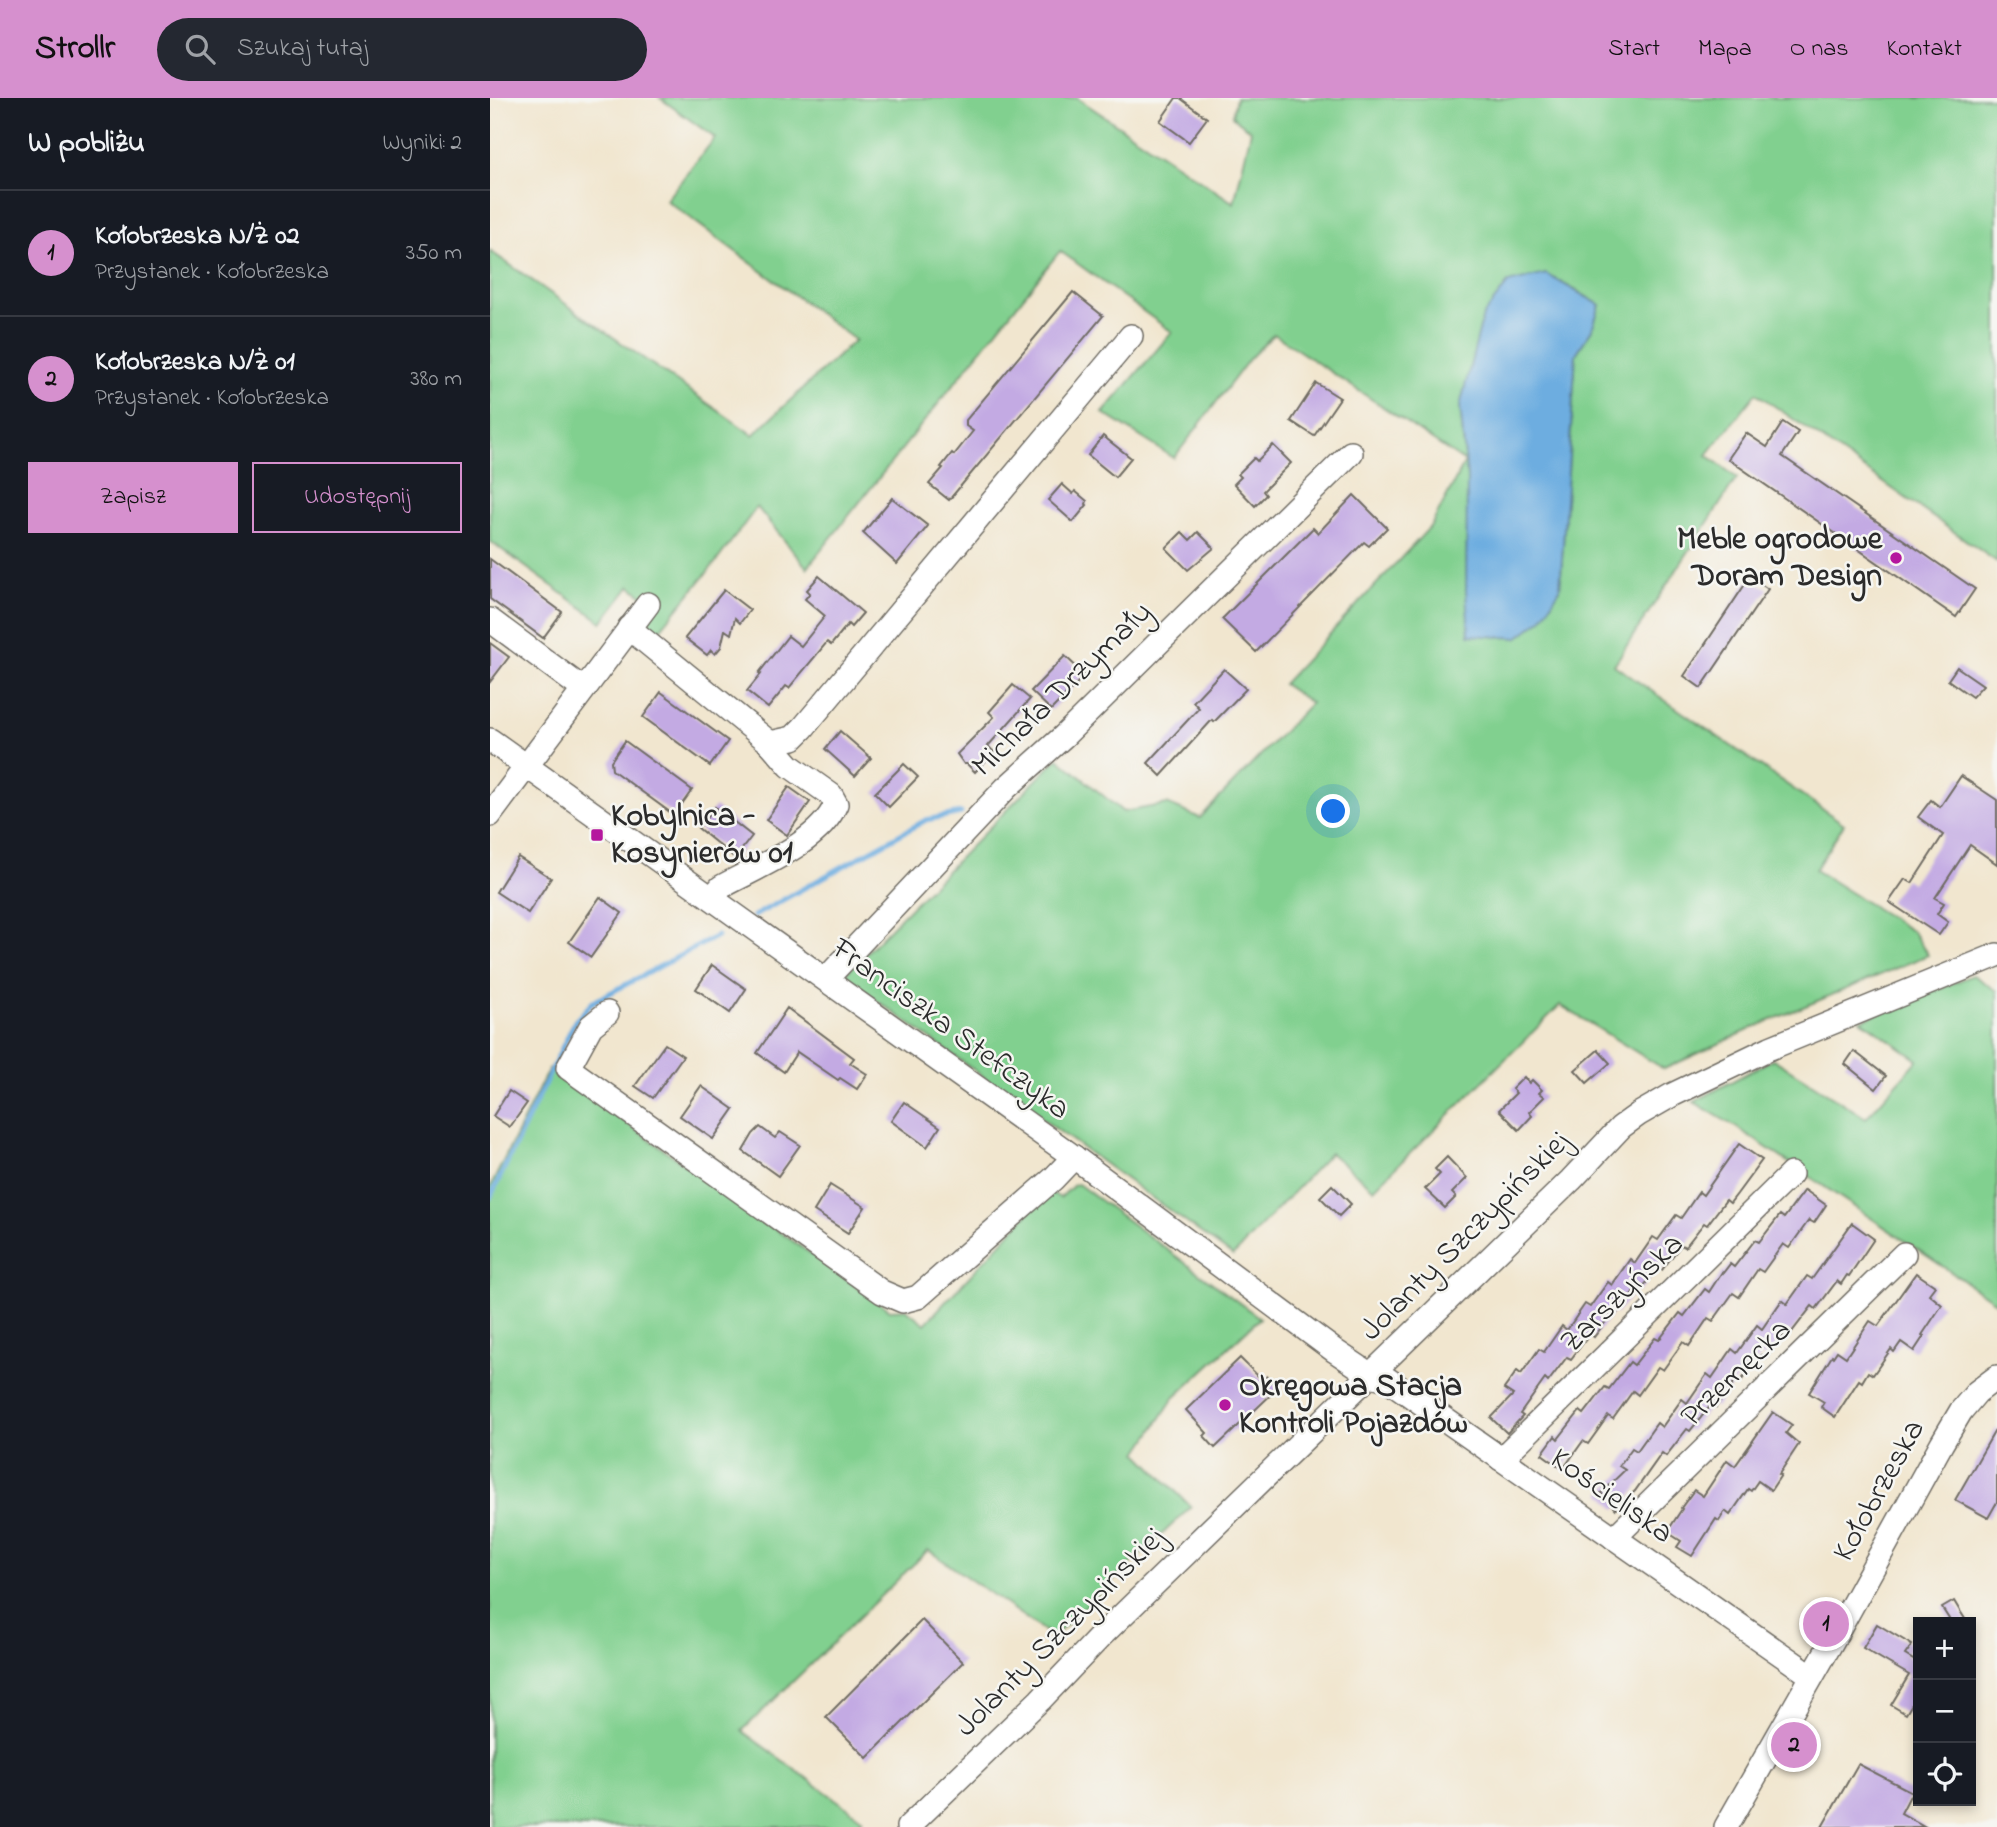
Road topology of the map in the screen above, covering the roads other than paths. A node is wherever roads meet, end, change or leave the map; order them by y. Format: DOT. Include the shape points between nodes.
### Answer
graph roads {
  1 [pos="1131,336"];
  2 [pos="1350,453"];
  3 [pos="648,604"];
  4 [pos="490,621"];
  5 [pos="629,628"];
  6 [pos="583,689"];
  7 [pos="490,740"];
  8 [pos="770,743"];
  9 [pos="527,766"];
  10 [pos="490,815"];
  11 [pos="712,898"];
  12 [pos="1997,955"];
  13 [pos="826,979"];
  14 [pos="607,1013"];
  15 [pos="1073,1157"];
  16 [pos="1791,1174"];
  17 [pos="1904,1254"];
  18 [pos="1371,1375"];
  19 [pos="1997,1377"];
  20 [pos="1500,1459"];
  21 [pos="1614,1538"];
  22 [pos="1812,1676"];
  23 [pos="908,1827"];
  24 [pos="1726,1827"];
  1 -- 8 [label="street" via="803,728 793,738"];
  2 -- 13 [label="street, Michała Drzymały" via="1006,788"];
  3 -- 5 [label="street"];
  4 -- 6 [label="street"];
  5 -- 6 [label="street"];
  5 -- 8 [label="street"];
  6 -- 9 [label="street"];
  7 -- 9 [label="street, Franciszka Stefczyka"];
  8 -- 11 [label="street" via="836,804 809,838 721,887"];
  9 -- 10 [label="street"];
  9 -- 11 [label="street, Franciszka Stefczyka"];
  11 -- 13 [label="street, Franciszka Stefczyka"];
  12 -- 18 [label="street, Jolanty Szczypińskiej" via="1770,1048 1639,1114"];
  13 -- 15 [label="street, Franciszka Stefczyka"];
  14 -- 15 [label="street" via="591,1026 568,1068 882,1292 902,1301 918,1297"];
  15 -- 18 [label="street, Franciszka Stefczyka"];
  16 -- 20 [label="street, Zarszyńska"];
  17 -- 21 [label="street, Przemęcka"];
  18 -- 20 [label="street, Kościeliska" via="1387,1379"];
  18 -- 23 [label="street, Jolanty Szczypińskiej"];
  19 -- 22 [label="street, Kołobrzeska" via="1961,1411"];
  20 -- 21 [label="street, Kościeliska"];
  21 -- 22 [label="street, Kościeliska"];
  22 -- 24 [label="street, Kołobrzeska"];
}
